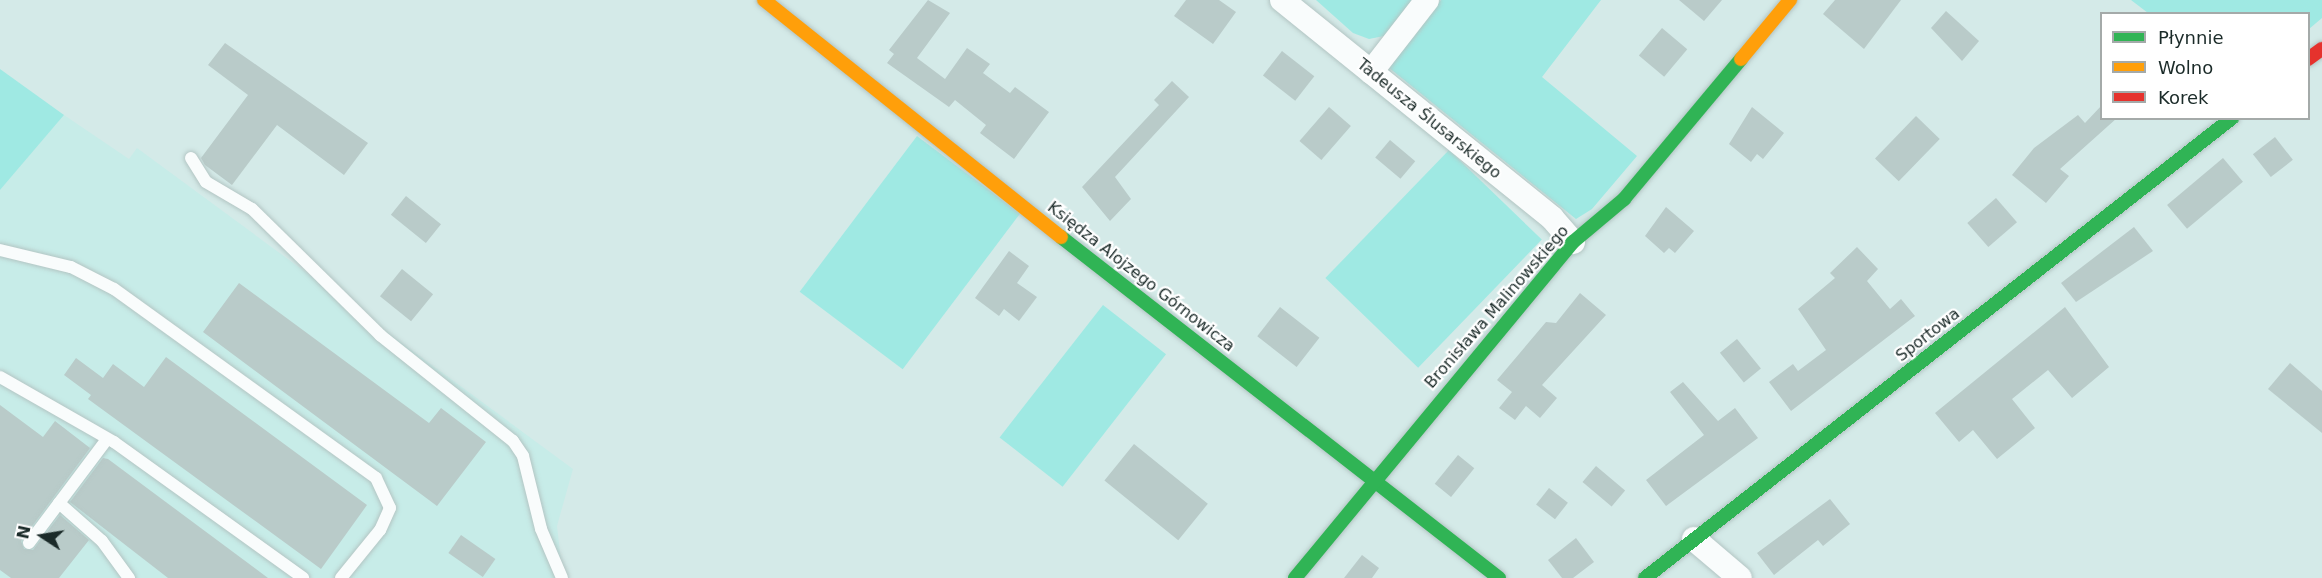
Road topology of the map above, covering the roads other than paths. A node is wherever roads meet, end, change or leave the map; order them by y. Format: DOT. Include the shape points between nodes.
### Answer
graph roads {
  1 [pos="764,0"];
  2 [pos="1282,0"];
  3 [pos="1427,0"];
  4 [pos="1790,0"];
  5 [pos="1371,72"];
  6 [pos="2229,120"];
  7 [pos="191,158"];
  8 [pos="1573,242"];
  9 [pos="0,250"];
  10 [pos="0,377"];
  11 [pos="107,439"];
  12 [pos="1374,476"];
  13 [pos="59,503"];
  14 [pos="1695,539"];
  15 [pos="29,543"];
  16 [pos="129,578"];
  17 [pos="303,578"];
  18 [pos="341,578"];
  19 [pos="562,578"];
  20 [pos="1295,578"];
  21 [pos="1499,578"];
  22 [pos="1645,578"];
  23 [pos="1740,578"];
  1 -- 12 [label="street, Księdza Alojzego Górnowicza" via="913,122"];
  2 -- 5 [label="street, Tadeusza Ślusarskiego"];
  3 -- 5 [label="street"];
  4 -- 8 [label="street, Bronisława Malinowskiego" via="1624,199"];
  5 -- 8 [label="street, Tadeusza Ślusarskiego" via="1552,218"];
  6 -- 14 [label="street, Sportowa"];
  7 -- 19 [label="lane" via="206,182 252,209 380,335 513,441 523,456 542,529"];
  8 -- 12 [label="street, Bronisława Malinowskiego"];
  9 -- 18 [label="lane" via="71,267 114,289 376,478 390,508 380,530"];
  10 -- 11 [label="lane"];
  11 -- 13 [label="lane"];
  11 -- 17 [label="lane"];
  12 -- 20 [label="street, Bronisława Malinowskiego"];
  12 -- 21 [label="street, Księdza Alojzego Górnowicza"];
  13 -- 15 [label="lane"];
  13 -- 16 [label="lane" via="102,541"];
  14 -- 22 [label="street, Sportowa"];
  14 -- 23 [label="street"];
}
